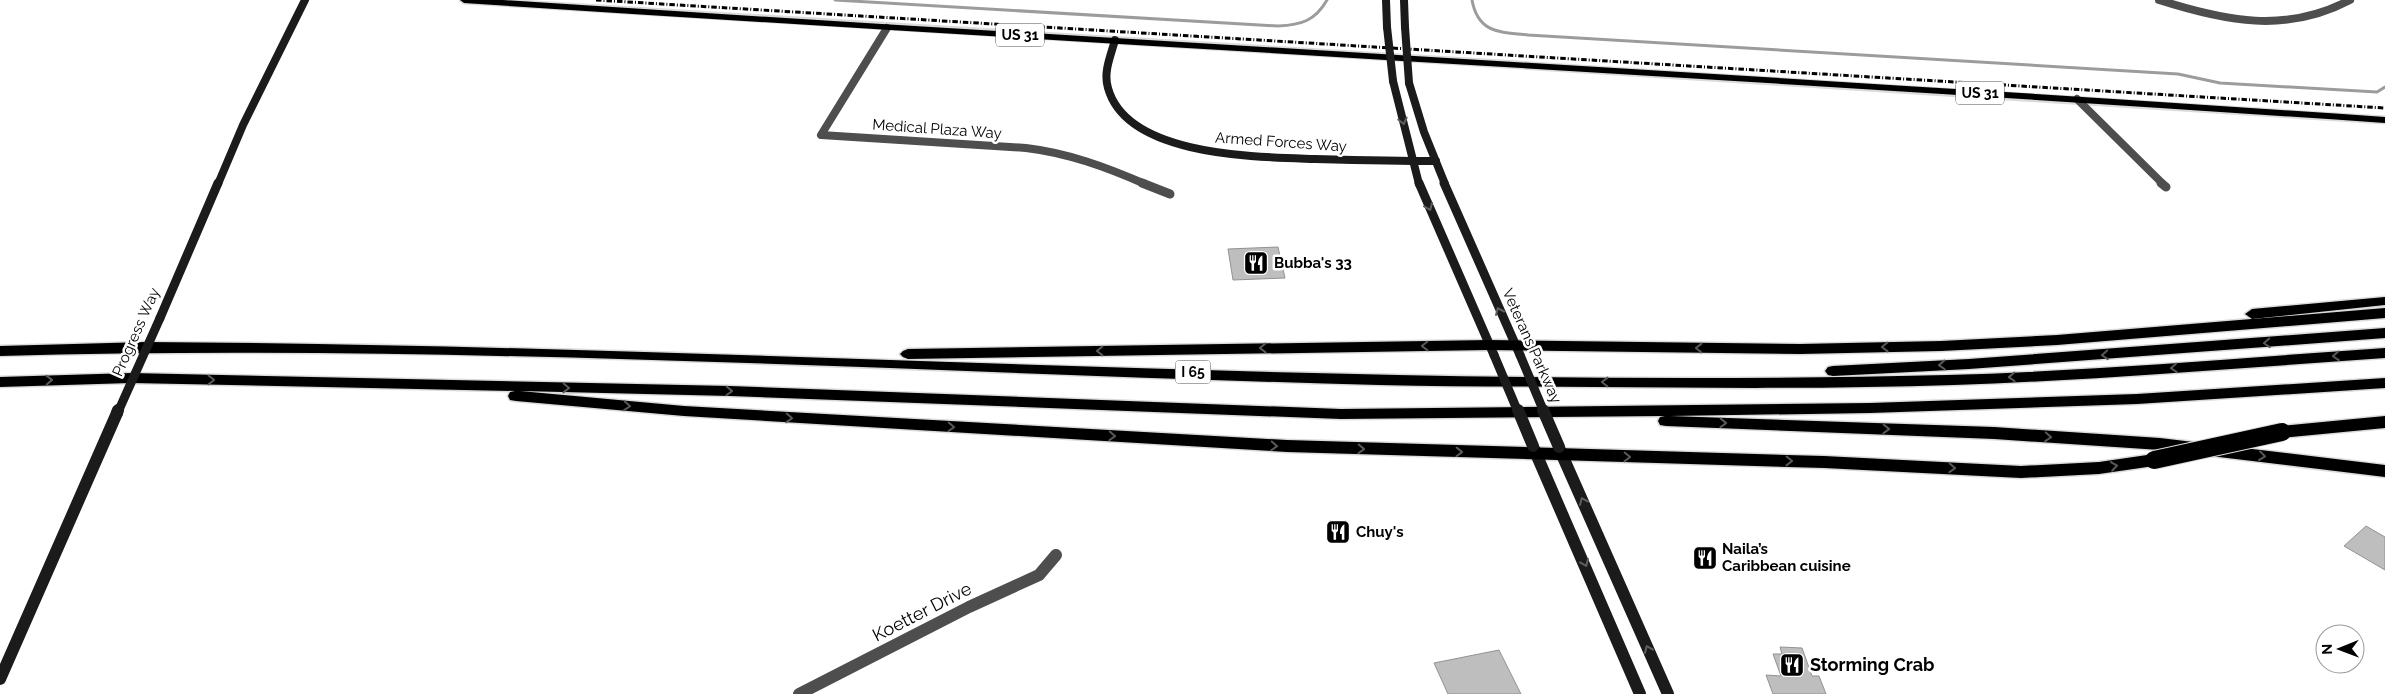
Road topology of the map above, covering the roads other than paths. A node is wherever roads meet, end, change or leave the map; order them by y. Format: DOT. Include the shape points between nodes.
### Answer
graph roads {
  1 [pos="305,0"];
  2 [pos="464,0"];
  3 [pos="1386,0"];
  4 [pos="1404,0"];
  5 [pos="2159,0"];
  6 [pos="2350,0"];
  7 [pos="888,28"];
  8 [pos="1115,40"];
  9 [pos="2077,99"];
  10 [pos="2385,120"];
  11 [pos="1412,161"];
  12 [pos="1436,161"];
  13 [pos="2166,187"];
  14 [pos="1170,194"];
  15 [pos="2385,301"];
  16 [pos="2385,313"];
  17 [pos="2385,333"];
  18 [pos="2056,340"];
  19 [pos="1491,350"];
  20 [pos="1517,350"];
  21 [pos="0,351"];
  22 [pos="2385,353"];
  23 [pos="679,356"];
  24 [pos="0,382"];
  25 [pos="369,382"];
  26 [pos="1634,382"];
  27 [pos="2385,383"];
  28 [pos="1482,414"];
  29 [pos="2385,414"];
  30 [pos="2385,422"];
  31 [pos="2329,426"];
  32 [pos="1535,450"];
  33 [pos="1561,451"];
  34 [pos="2385,471"];
  35 [pos="1056,555"];
  36 [pos="0,679"];
  37 [pos="799,694"];
  38 [pos="1640,694"];
  39 [pos="1668,694"];
  1 -- 36 [label="main road, Progress Way, bridge" via="243,125"];
  2 -- 7 [label="main road, US 31"];
  3 -- 11 [label="main road, one-way, bridge" via="1393,81"];
  4 -- 12 [label="main road, Veterans Parkway, bridge" via="1409,83"];
  5 -- 6 [label="street" via="2233,18 2276,22 2305,20 2333,12"];
  7 -- 8 [label="main road, US 31"];
  7 -- 14 [label="street, Medical Plaza Way" via="821,135 1058,152 1100,164"];
  8 -- 9 [label="main road, US 31"];
  8 -- 11 [label="main road, Armed Forces Way" via="1108,68 1108,90 1130,120 1158,138 1211,152"];
  9 -- 10 [label="main road, US 31"];
  9 -- 13 [label="street"];
  11 -- 12 [label="main road, Armed Forces Way"];
  11 -- 19 [label="main road, one-way" via="1429,209"];
  20 -- 12 [label="main road, Veterans Parkway, one-way"];
  15 -- 18 [label="highway" via="2292,309"];
  16 -- 18 [label="highway"];
  17 -- 26 [label="highway, one-way" via="1969,364"];
  18 -- 20 [label="highway, one-way" via="1800,349"];
  19 -- 20 [label="highway"];
  19 -- 23 [label="highway, one-way"];
  19 -- 32 [label="main road, bridge"];
  20 -- 33 [label="main road, Veterans Parkway, bridge"];
  21 -- 23 [label="highway, I 65" via="146,347 353,348"];
  22 -- 26 [label="highway, I 65, one-way" via="2088,374"];
  26 -- 23 [label="highway, I 65, one-way" via="1382,380"];
  24 -- 25 [label="highway, one-way" via="131,378"];
  25 -- 28 [label="highway, one-way" via="1341,414"];
  25 -- 32 [label="highway, one-way" via="684,412 1288,446"];
  27 -- 28 [label="highway" via="2128,400"];
  28 -- 34 [label="highway, one-way" via="2072,438 2160,444"];
  29 -- 31 [label="highway"];
  30 -- 31 [label="highway"];
  33 -- 31 [label="highway, one-way, bridge" via="2020,472 2099,468 2154,460 2282,432"];
  32 -- 33 [label="highway"];
  32 -- 38 [label="main road, one-way"];
  39 -- 33 [label="main road, Veterans Parkway, one-way"];
  35 -- 37 [label="street, Koetter Drive" via="1039,575"];
}
